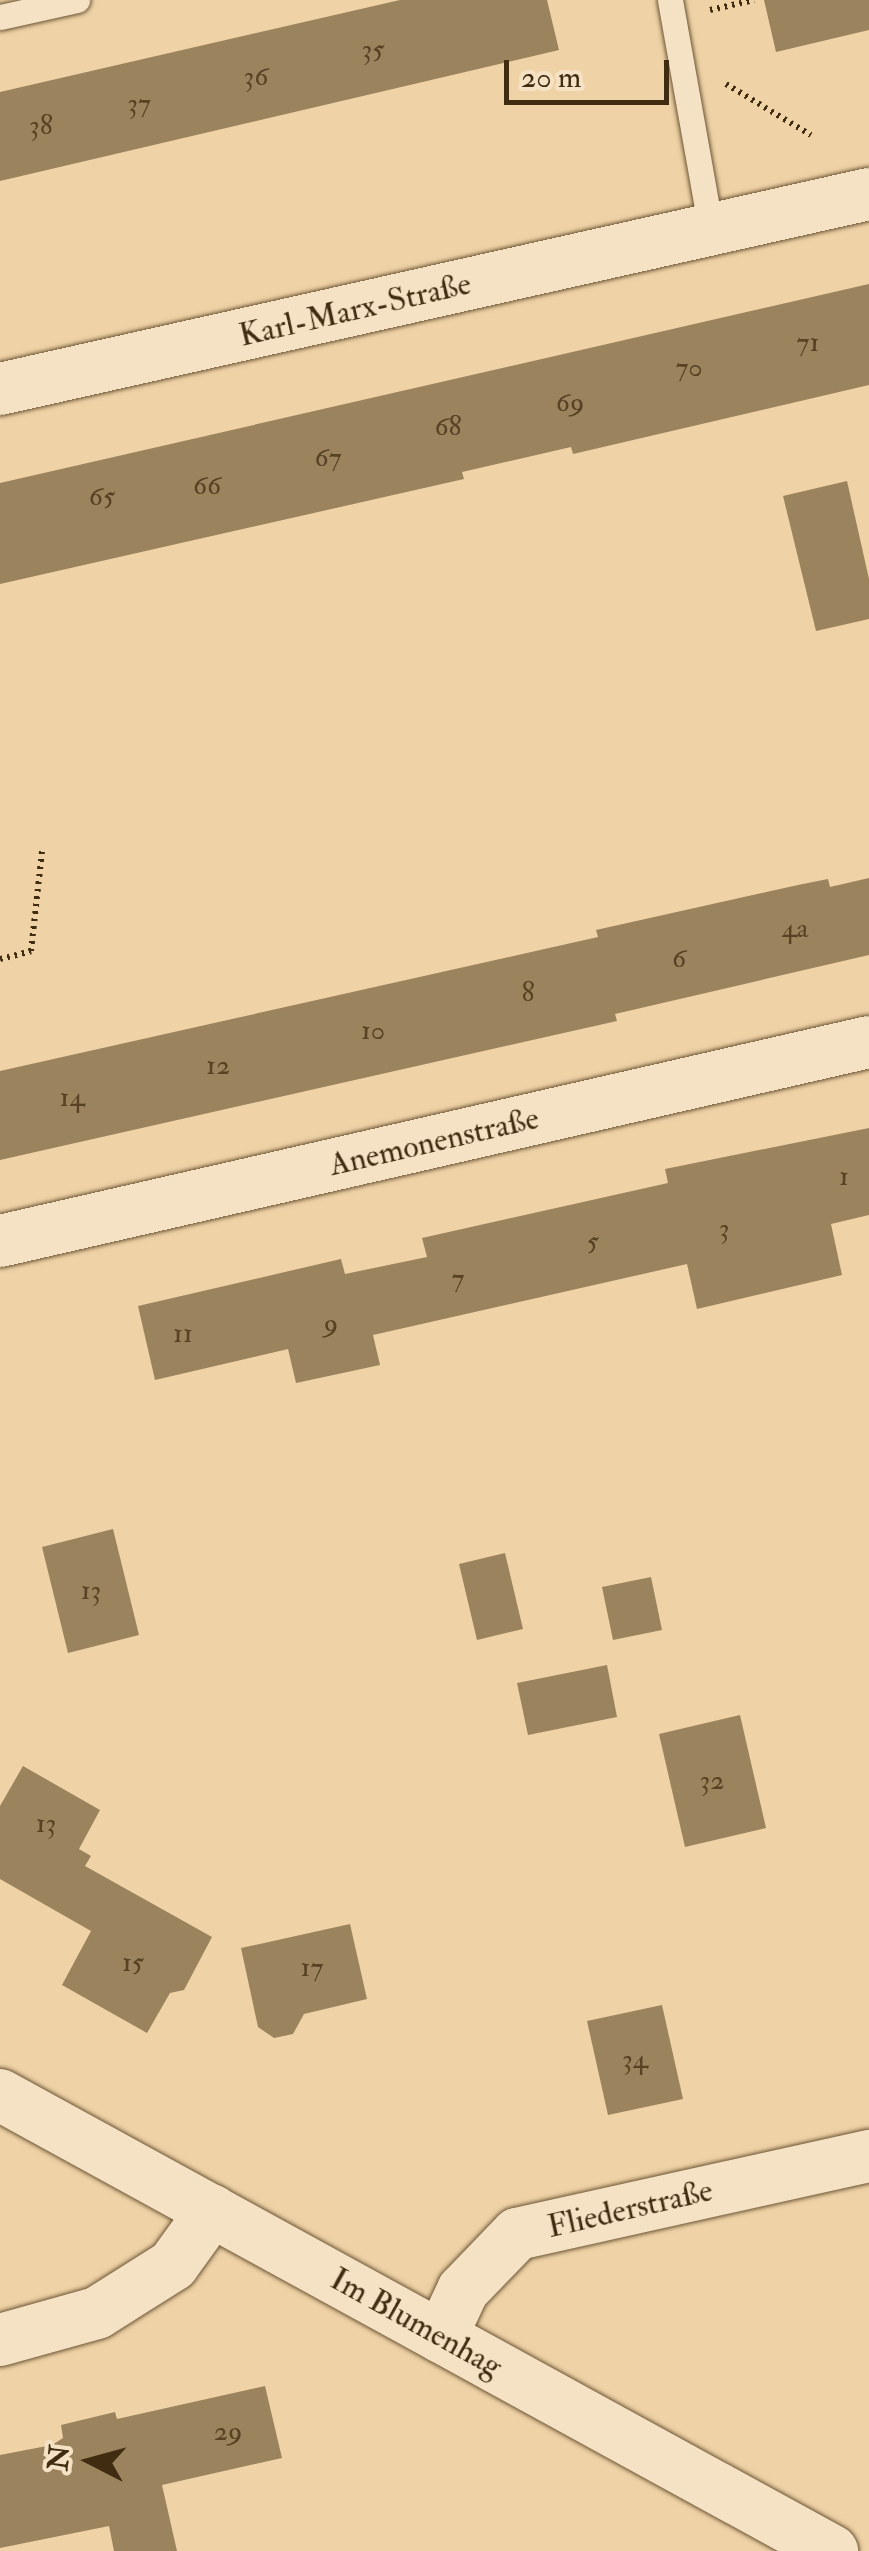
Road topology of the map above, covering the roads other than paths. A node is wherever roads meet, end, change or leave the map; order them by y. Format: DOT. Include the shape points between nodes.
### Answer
graph roads {
  1 [pos="77,0"];
  2 [pos="670,0"];
  3 [pos="0,17"];
  4 [pos="869,194"];
  5 [pos="711,231"];
  6 [pos="0,389"];
  7 [pos="869,1042"];
  8 [pos="0,1241"];
  9 [pos="0,2095"];
  10 [pos="869,2156"];
  11 [pos="212,2211"];
  12 [pos="441,2336"];
  13 [pos="0,2340"];
  14 [pos="832,2551"];
  1 -- 3 [label="lane"];
  2 -- 5 [label="lane"];
  4 -- 5 [label="street, Karl-Marx-Straße"];
  5 -- 6 [label="street, Karl-Marx-Straße"];
  7 -- 8 [label="street, Anemonenstraße"];
  9 -- 11 [label="street, Im Blumenhag"];
  10 -- 12 [label="street, Fliederstraße" via="517,2234 463,2290"];
  11 -- 12 [label="street, Im Blumenhag"];
  11 -- 13 [label="street" via="173,2265 97,2313"];
  12 -- 14 [label="street, Im Blumenhag"];
}
